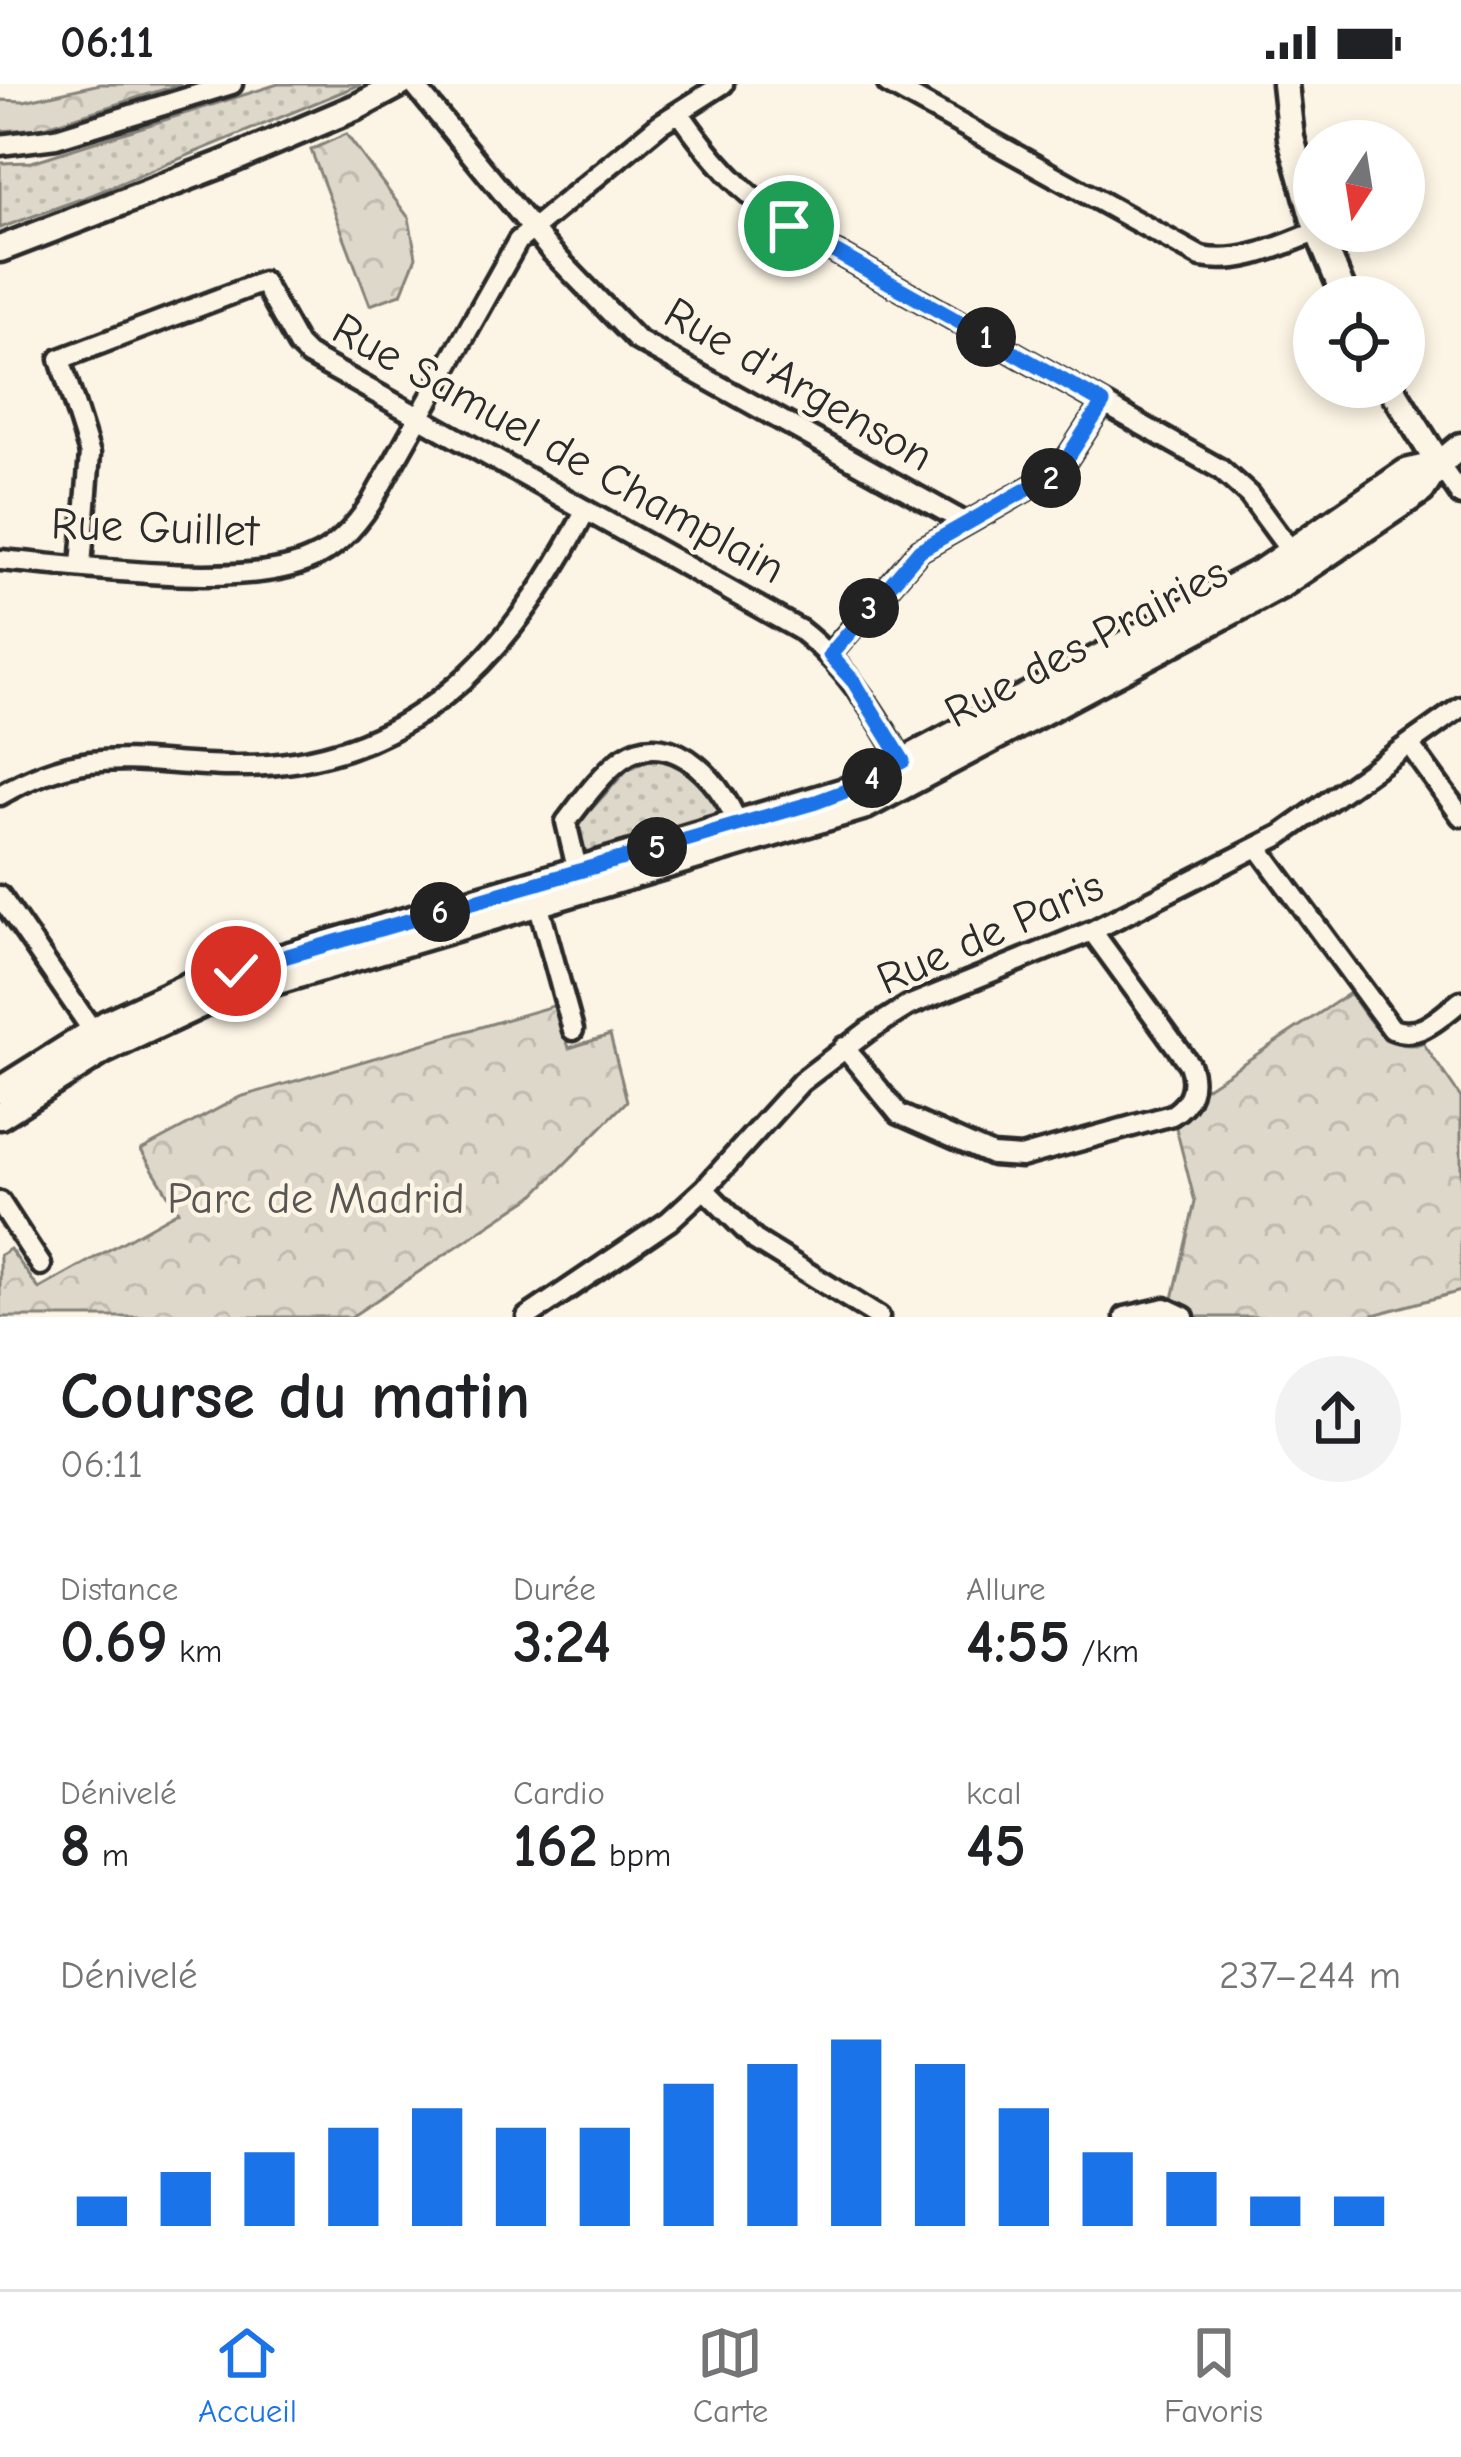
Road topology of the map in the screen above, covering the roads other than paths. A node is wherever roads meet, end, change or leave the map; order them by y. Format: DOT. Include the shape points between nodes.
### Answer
graph roads {
  1 [pos="232,84"];
  2 [pos="400,84"];
  3 [pos="413,84"];
  4 [pos="723,84"];
  5 [pos="888,84"];
  6 [pos="1285,84"];
  7 [pos="679,112"];
  8 [pos="0,145"];
  9 [pos="1293,145"];
  10 [pos="532,229"];
  11 [pos="1293,240"];
  12 [pos="0,249"];
  13 [pos="1103,403"];
  14 [pos="1404,408"];
  15 [pos="418,417"];
  16 [pos="1461,446"];
  17 [pos="1439,464"];
  18 [pos="1461,496"];
  19 [pos="586,510"];
  20 [pos="966,523"];
  21 [pos="0,560"];
  22 [pos="1298,561"];
  23 [pos="81,566"];
  24 [pos="830,655"];
  25 [pos="1461,707"];
  26 [pos="1409,745"];
  27 [pos="909,772"];
  28 [pos="0,795"];
  29 [pos="1461,816"];
  30 [pos="741,834"];
  31 [pos="1258,848"];
  32 [pos="580,881"];
  33 [pos="536,894"];
  34 [pos="0,896"];
  35 [pos="1092,931"];
  36 [pos="1461,1001"];
  37 [pos="573,1030"];
  38 [pos="99,1041"];
  39 [pos="844,1047"];
  40 [pos="0,1090"];
  41 [pos="0,1116"];
  42 [pos="704,1190"];
  43 [pos="0,1202"];
  44 [pos="41,1265"];
  45 [pos="527,1317"];
  46 [pos="879,1317"];
  47 [pos="1125,1317"];
  48 [pos="1184,1317"];
  1 -- 8 [label="street" via="56,138"];
  2 -- 12 [label="street" via="200,173"];
  3 -- 10 [label="street, Rue d'Argenson"];
  4 -- 7 [label="street, Rue Guillet"];
  5 -- 11 [label="street" via="1190,254 1245,257"];
  6 -- 9 [label="street"];
  7 -- 10 [label="street, Rue Guillet"];
  7 -- 13 [label="street" via="732,181 773,215"];
  10 -- 15 [label="street, Rue Guillet" via="514,245"];
  10 -- 20 [label="street, Rue d'Argenson" via="637,340"];
  13 -- 20 [label="street" via="1059,471"];
  13 -- 22 [label="street" via="1234,479"];
  14 -- 17 [label="street"];
  15 -- 19 [label="street, Rue Samuel de Champlain"];
  15 -- 23 [label="street, Rue Guillet" via="360,520 307,561 236,574"];
  15 -- 23 [label="street, Rue Samuel de Champlain" via="302,351 263,282 60,359 90,454"];
  16 -- 17 [label="street, Rue des Prairies"];
  17 -- 18 [label="street"];
  17 -- 22 [label="street, Rue des Prairies" via="1422,490"];
  19 -- 24 [label="street, Rue Samuel de Champlain" via="773,612"];
  19 -- 28 [label="street" via="504,641 450,695 391,730 283,764 80,761"];
  20 -- 24 [label="street" via="911,557"];
  21 -- 23 [label="street, Rue Guillet"];
  22 -- 27 [label="street, Rue des Prairies"];
  24 -- 27 [label="street, Rue Samuel de Champlain"];
  25 -- 26 [label="street, Rue de Paris"];
  26 -- 29 [label="street"];
  26 -- 31 [label="street, Rue de Paris"];
  27 -- 30 [label="street, Rue des Prairies" via="851,812"];
  30 -- 32 [label="street, Rue des Prairies"];
  30 -- 32 [label="street" via="713,782 684,757 641,751 616,764 566,822"];
  31 -- 35 [label="street, Rue de Paris"];
  31 -- 36 [label="street" via="1392,1029 1423,1030"];
  32 -- 33 [label="street, Rue des Prairies"];
  33 -- 37 [label="street"];
  33 -- 38 [label="street, Rue des Prairies"];
  34 -- 38 [label="street"];
  35 -- 39 [label="street, Rue de Paris" via="908,1006"];
  35 -- 39 [label="street" via="1189,1064 1191,1093 1172,1115 1001,1157 898,1114"];
  38 -- 40 [label="street, Rue des Prairies"];
  38 -- 41 [label="street, Rue des Prairies"];
  39 -- 42 [label="street, Rue de Paris" via="777,1106"];
  42 -- 45 [label="street, Rue de Paris" via="653,1234"];
  42 -- 46 [label="street" via="755,1240"];
  43 -- 44 [label="street"];
  47 -- 48 [label="street" via="1166,1308"];
}
